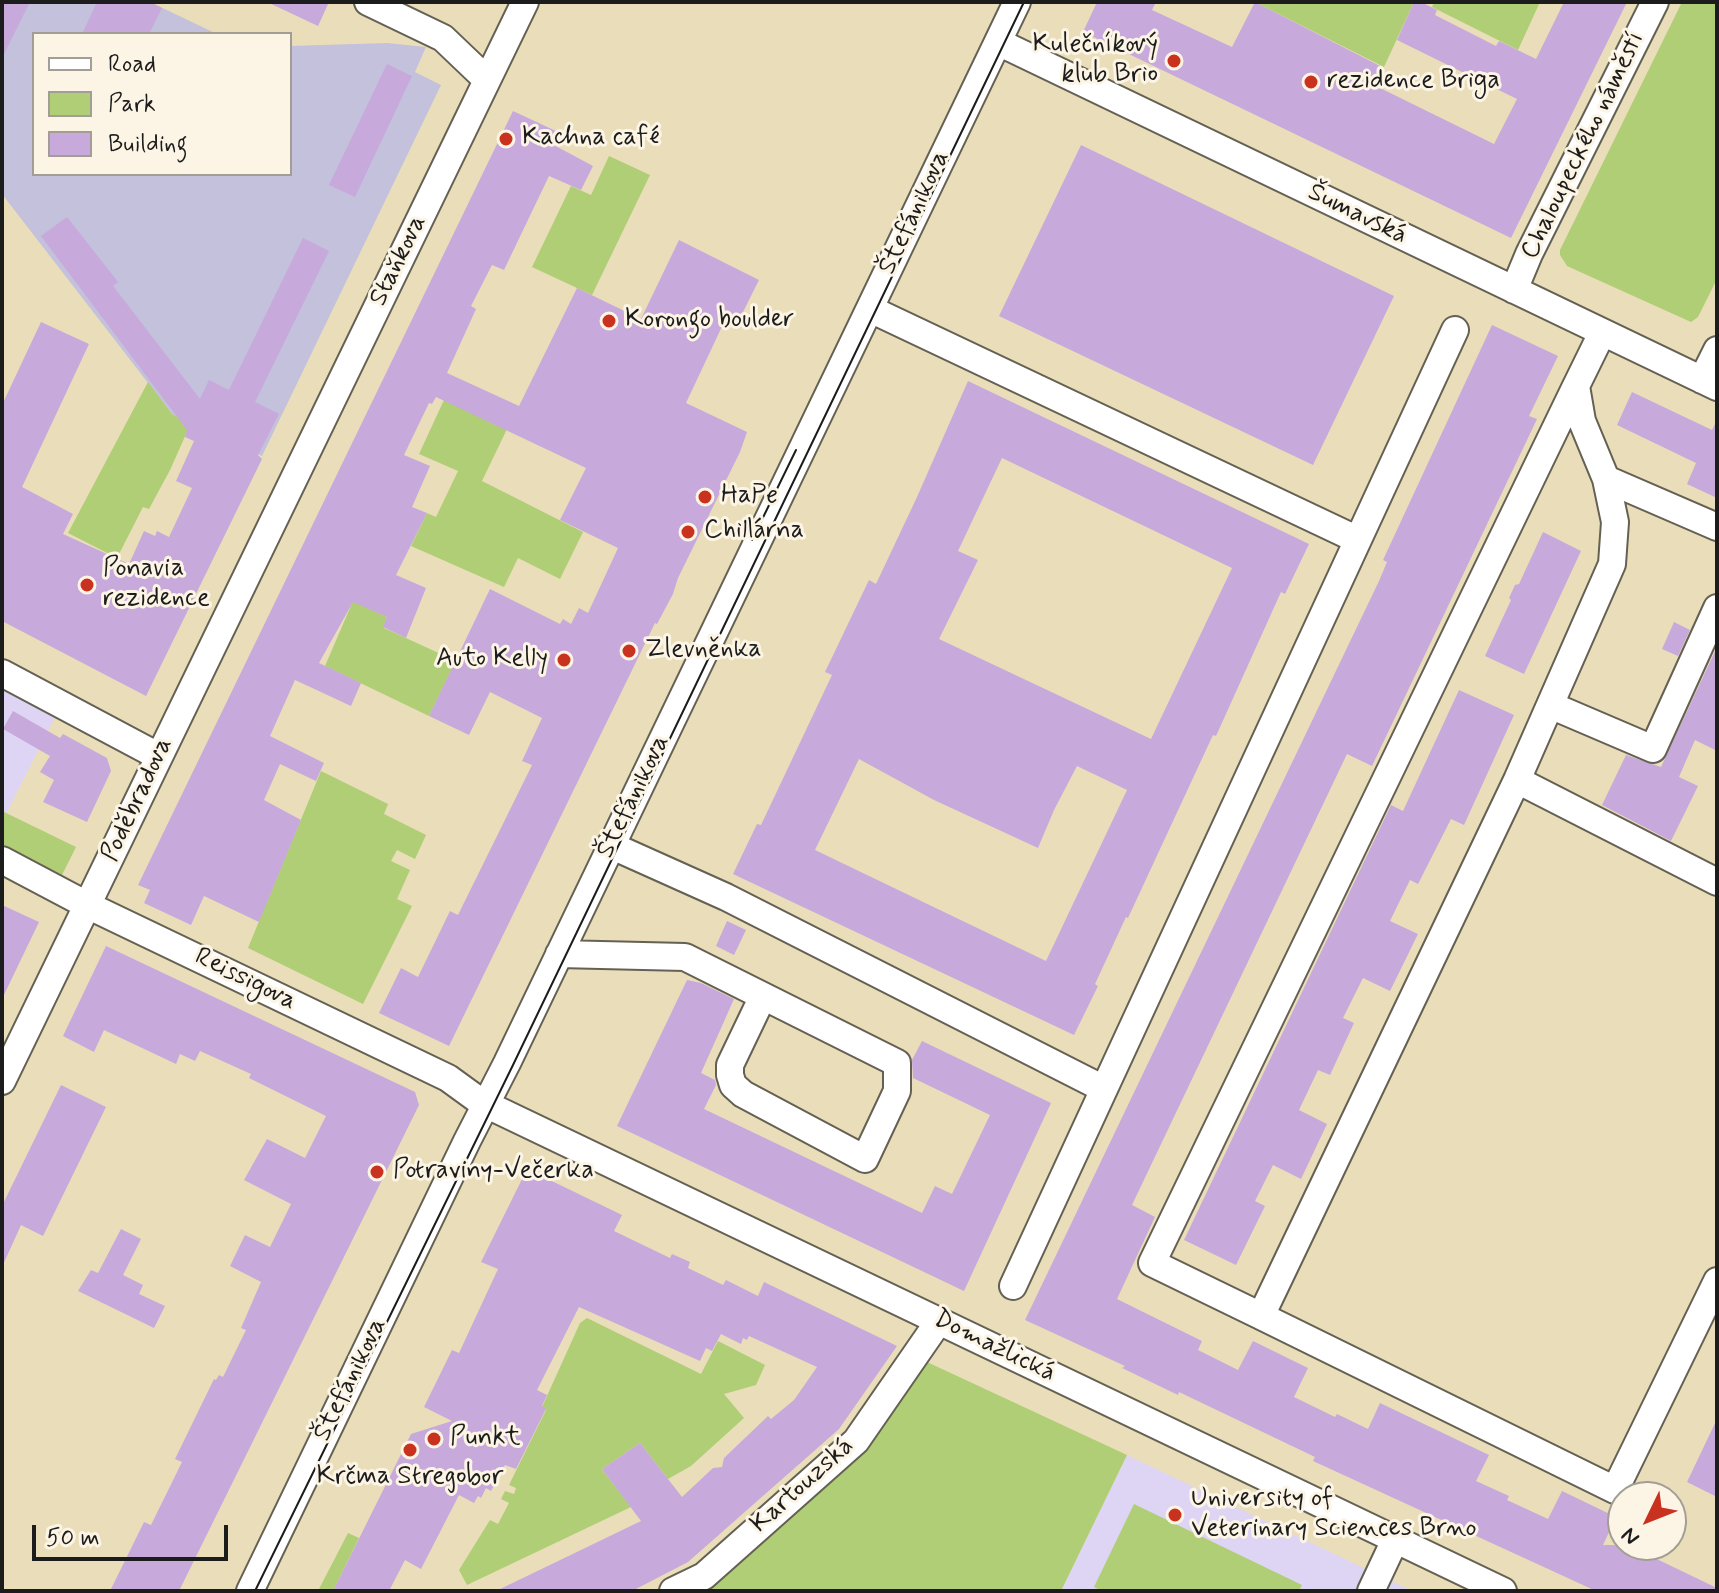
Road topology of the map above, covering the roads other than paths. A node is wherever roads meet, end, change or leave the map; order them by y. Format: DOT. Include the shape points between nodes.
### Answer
graph roads {
  1 [pos="368,2"];
  2 [pos="525,2"];
  3 [pos="1017,2"];
  4 [pos="1655,2"];
  5 [pos="998,42"];
  6 [pos="487,80"];
  7 [pos="1514,290"];
  8 [pos="870,309"];
  9 [pos="1455,330"];
  10 [pos="1602,333"];
  11 [pos="1717,350"];
  12 [pos="1709,384"];
  13 [pos="1576,386"];
  14 [pos="1606,479"];
  15 [pos="273,519"];
  16 [pos="1717,527"];
  17 [pos="1356,539"];
  18 [pos="1717,608"];
  19 [pos="2,673"];
  20 [pos="1550,705"];
  21 [pos="158,756"];
  22 [pos="1517,780"];
  23 [pos="610,845"];
  24 [pos="2,860"];
  25 [pos="1717,882"];
  26 [pos="87,905"];
  27 [pos="559,954"];
  28 [pos="763,996"];
  29 [pos="2,1081"];
  30 [pos="1104,1089"];
  31 [pos="486,1104"];
  32 [pos="1717,1281"];
  33 [pos="1013,1286"];
  34 [pos="1261,1316"];
  35 [pos="939,1321"];
  36 [pos="1395,1540"];
  37 [pos="250,1591"];
  38 [pos="673,1591"];
  39 [pos="1371,1591"];
  40 [pos="1503,1591"];
  1 -- 6 [label="street" via="443,38"];
  2 -- 6 [label="street, Staňkova"];
  3 -- 5 [label="street, Štefánikova"];
  4 -- 7 [label="street, Chaloupeckého náměstí"];
  5 -- 7 [label="street, Šumavská"];
  5 -- 8 [label="street, Štefánikova"];
  6 -- 15 [label="street, Staňkova"];
  7 -- 10 [label="street, Šumavská"];
  8 -- 17 [label="street"];
  8 -- 23 [label="street, Štefánikova"];
  9 -- 17 [label="street"];
  10 -- 12 [label="street, Šumavská"];
  10 -- 13 [label="street"];
  11 -- 12 [label="street"];
  13 -- 14 [label="street" via="1582,421"];
  13 -- 34 [label="street" via="1152,1263"];
  14 -- 16 [label="street"];
  14 -- 20 [label="street" via="1615,522 1612,564"];
  15 -- 21 [label="street, Poděbradova"];
  17 -- 30 [label="street"];
  18 -- 20 [label="street" via="1653,749"];
  19 -- 21 [label="street"];
  20 -- 22 [label="street"];
  21 -- 26 [label="street, Poděbradova"];
  22 -- 25 [label="street"];
  22 -- 34 [label="street"];
  23 -- 27 [label="street, Štefánikova"];
  23 -- 30 [label="street" via="726,897"];
  24 -- 26 [label="street, Reissigova"];
  26 -- 29 [label="street, Poděbradova"];
  26 -- 31 [label="street, Reissigova" via="448,1078"];
  27 -- 28 [label="street" via="685,957"];
  27 -- 31 [label="street, Štefánikova"];
  28 -- 28 [label="street" via="897,1063 897,1091 865,1159 733,1085 730,1065"];
  30 -- 33 [label="street"];
  31 -- 35 [label="street, Domažlická"];
  31 -- 37 [label="street, Štefánikova"];
  32 -- 34 [label="street" via="1615,1490"];
  35 -- 36 [label="street, Domažlická"];
  35 -- 38 [label="street, Kartouzská" via="856,1441 704,1576"];
  36 -- 39 [label="street"];
  36 -- 40 [label="street, Domažlická"];
}
